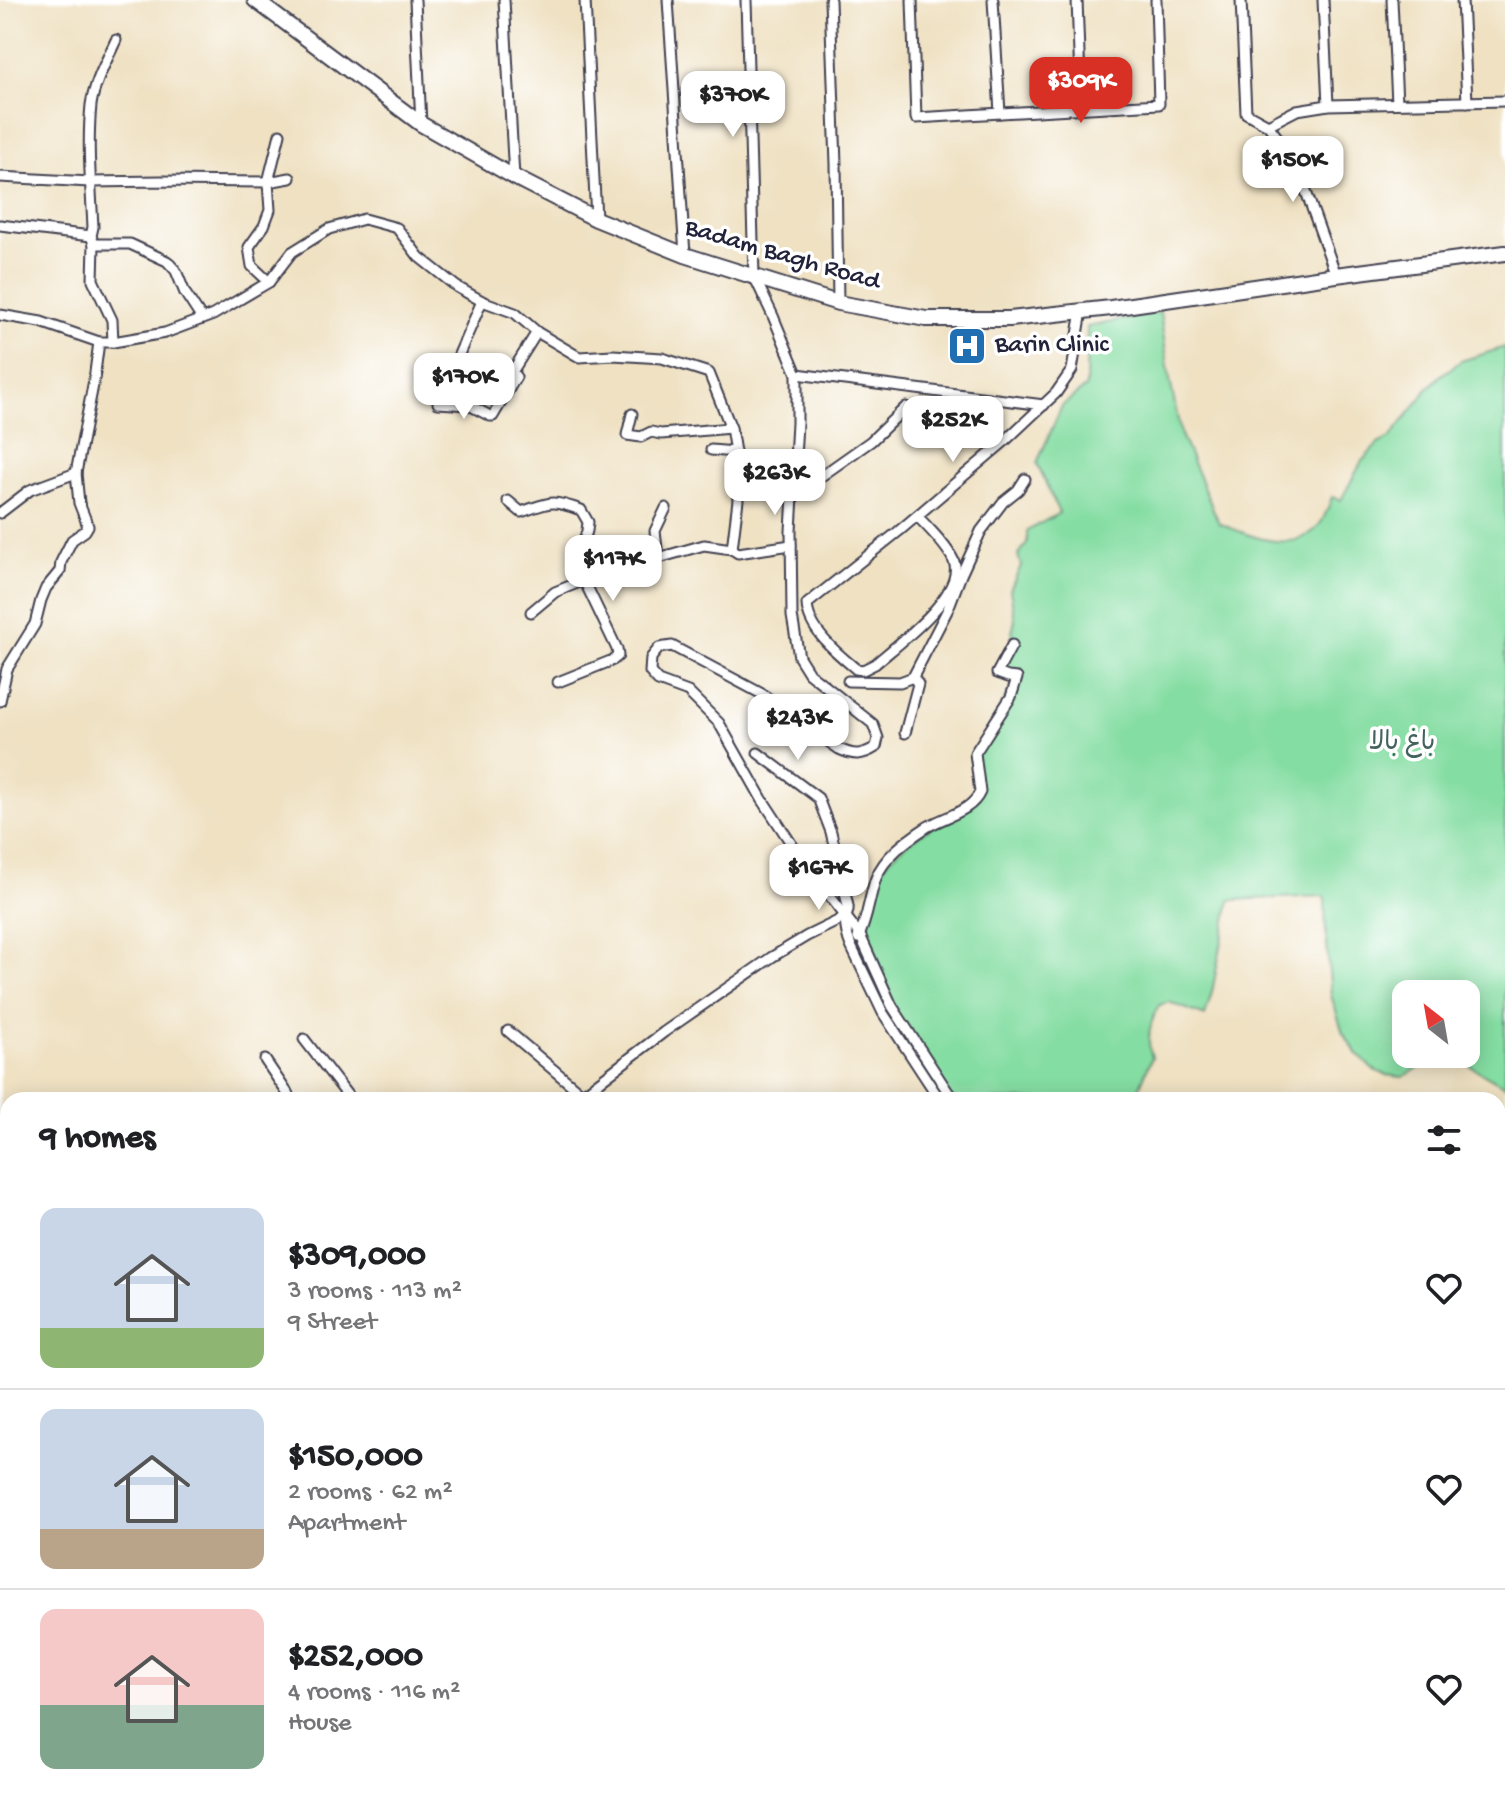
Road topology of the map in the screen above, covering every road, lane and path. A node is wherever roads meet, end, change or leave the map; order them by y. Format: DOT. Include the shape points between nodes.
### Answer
graph roads {
  1 [pos="255,0"];
  2 [pos="415,0"];
  3 [pos="504,0"];
  4 [pos="585,0"];
  5 [pos="668,0"];
  6 [pos="746,0"];
  7 [pos="830,0"];
  8 [pos="912,0"];
  9 [pos="993,0"];
  10 [pos="1077,0"];
  11 [pos="1156,0"];
  12 [pos="1241,0"];
  13 [pos="1323,0"];
  14 [pos="1392,0"];
  15 [pos="1462,0"];
  16 [pos="116,40"];
  17 [pos="1505,101"];
  18 [pos="1467,102"];
  19 [pos="1397,103"];
  20 [pos="1328,105"];
  21 [pos="1081,108"];
  22 [pos="1000,113"];
  23 [pos="421,124"];
  24 [pos="1268,125"];
  25 [pos="280,134"];
  26 [pos="0,177"];
  27 [pos="514,177"];
  28 [pos="290,178"];
  29 [pos="90,182"];
  30 [pos="268,182"];
  31 [pos="596,219"];
  32 [pos="0,225"];
  33 [pos="92,240"];
  34 [pos="1505,253"];
  35 [pos="685,255"];
  36 [pos="1336,275"];
  37 [pos="754,276"];
  38 [pos="269,282"];
  39 [pos="482,301"];
  40 [pos="838,303"];
  41 [pos="1082,311"];
  42 [pos="0,315"];
  43 [pos="202,319"];
  44 [pos="537,332"];
  45 [pos="99,342"];
  46 [pos="113,342"];
  47 [pos="797,374"];
  48 [pos="1044,405"];
  49 [pos="906,407"];
  50 [pos="632,414"];
  51 [pos="731,428"];
  52 [pos="711,450"];
  53 [pos="735,452"];
  54 [pos="76,473"];
  55 [pos="1025,479"];
  56 [pos="793,496"];
  57 [pos="508,501"];
  58 [pos="666,508"];
  59 [pos="0,513"];
  60 [pos="917,516"];
  61 [pos="791,545"];
  62 [pos="732,549"];
  63 [pos="658,557"];
  64 [pos="584,580"];
  65 [pos="531,612"];
  66 [pos="1012,645"];
  67 [pos="913,677"];
  68 [pos="848,681"];
  69 [pos="558,682"];
  70 [pos="0,701"];
  71 [pos="905,733"];
  72 [pos="758,753"];
  73 [pos="846,917"];
  74 [pos="860,935"];
  75 [pos="851,946"];
  76 [pos="508,1031"];
  77 [pos="304,1039"];
  78 [pos="265,1060"];
  79 [pos="287,1092"];
  80 [pos="345,1092"];
  81 [pos="573,1092"];
  82 [pos="585,1092"];
  83 [pos="935,1092"];
  84 [pos="948,1092"];
  1 -- 23 [label="main road, Badam Bagh Road"];
  2 -- 23 [label="street"];
  3 -- 27 [label="street"];
  4 -- 31 [label="street"];
  5 -- 35 [label="street"];
  6 -- 37 [label="street"];
  7 -- 40 [label="street"];
  8 -- 22 [label="street" via="916,118"];
  9 -- 22 [label="street"];
  10 -- 21 [label="street"];
  11 -- 21 [label="street" via="1159,104"];
  12 -- 24 [label="street" via="1246,113"];
  13 -- 20 [label="street"];
  14 -- 19 [label="street"];
  15 -- 18 [label="street"];
  16 -- 29 [label="street" via="91,103"];
  17 -- 18 [label="street"];
  18 -- 19 [label="street"];
  19 -- 20 [label="street"];
  20 -- 24 [label="street" via="1297,110"];
  21 -- 22 [label="street"];
  23 -- 27 [label="main road, Badam Bagh Road"];
  24 -- 36 [label="street" via="1295,161"];
  25 -- 30 [label="street"];
  26 -- 29 [label="street"];
  27 -- 31 [label="main road, Badam Bagh Road"];
  28 -- 30 [label="street"];
  29 -- 30 [label="street"];
  29 -- 33 [label="street"];
  30 -- 38 [label="street" via="270,210 249,247 252,266"];
  31 -- 35 [label="main road, Badam Bagh Road"];
  32 -- 33 [label="street"];
  33 -- 43 [label="street" via="130,244 167,261"];
  33 -- 46 [label="street" via="93,280 112,320"];
  34 -- 36 [label="main road, Badam Bagh Road"];
  35 -- 37 [label="main road, Badam Bagh Road"];
  36 -- 41 [label="main road, Badam Bagh Road"];
  37 -- 40 [label="main road, Badam Bagh Road"];
  37 -- 47 [label="street"];
  38 -- 39 [label="street" via="292,252 329,229 364,219 397,228 419,257"];
  38 -- 43 [label="street"];
  39 -- 44 [label="street" via="515,313"];
  39 -- 44 [label="street" via="438,403 469,405 493,416"];
  40 -- 41 [label="main road, Badam Bagh Road" via="967,321"];
  41 -- 48 [label="street" via="1072,370"];
  42 -- 45 [label="street" via="41,322"];
  43 -- 46 [label="street" via="165,333"];
  44 -- 51 [label="street" via="579,357 662,358 709,373"];
  45 -- 46 [label="street"];
  45 -- 54 [label="street"];
  47 -- 48 [label="street"];
  47 -- 56 [label="street"];
  48 -- 60 [label="street"];
  49 -- 56 [label="street" via="871,441"];
  50 -- 51 [label="street" via="627,435"];
  51 -- 53 [label="street"];
  52 -- 53 [label="street"];
  53 -- 62 [label="street" via="738,500"];
  54 -- 59 [label="street" via="30,490"];
  54 -- 70 [label="street" via="88,526 72,540 60,571 46,588 35,624 7,669"];
  55 -- 67 [label="street" via="981,531"];
  56 -- 61 [label="street"];
  57 -- 64 [label="street" via="521,512 552,502 581,510 588,522 580,553"];
  58 -- 63 [label="street" via="655,531"];
  60 -- 60 [label="street" via="955,564 949,591 934,612 875,664 856,669 821,635 807,604"];
  61 -- 62 [label="street" via="738,553"];
  61 -- 73 [label="street" via="792,616 799,657 809,673 873,724 876,747 852,755 839,749 762,694 672,646 659,648 650,672 658,681 688,692 719,723 779,827"];
  62 -- 63 [label="street" via="704,545"];
  63 -- 64 [label="street"];
  64 -- 65 [label="street" via="555,592"];
  64 -- 69 [label="street" via="618,656"];
  66 -- 74 [label="street" via="997,673 1017,678 1011,697 975,753 979,796 923,830 883,864"];
  67 -- 68 [label="street" via="900,682"];
  67 -- 71 [label="street" via="918,684"];
  72 -- 73 [label="street" via="818,798 835,846"];
  73 -- 74 [label="street"];
  73 -- 75 [label="street"];
  73 -- 82 [label="street" via="772,957"];
  74 -- 75 [label="street"];
  74 -- 84 [label="street" via="892,1006"];
  75 -- 83 [label="street" via="883,1013"];
  76 -- 81 [label="street"];
  77 -- 80 [label="street"];
  78 -- 79 [label="street"];
}
